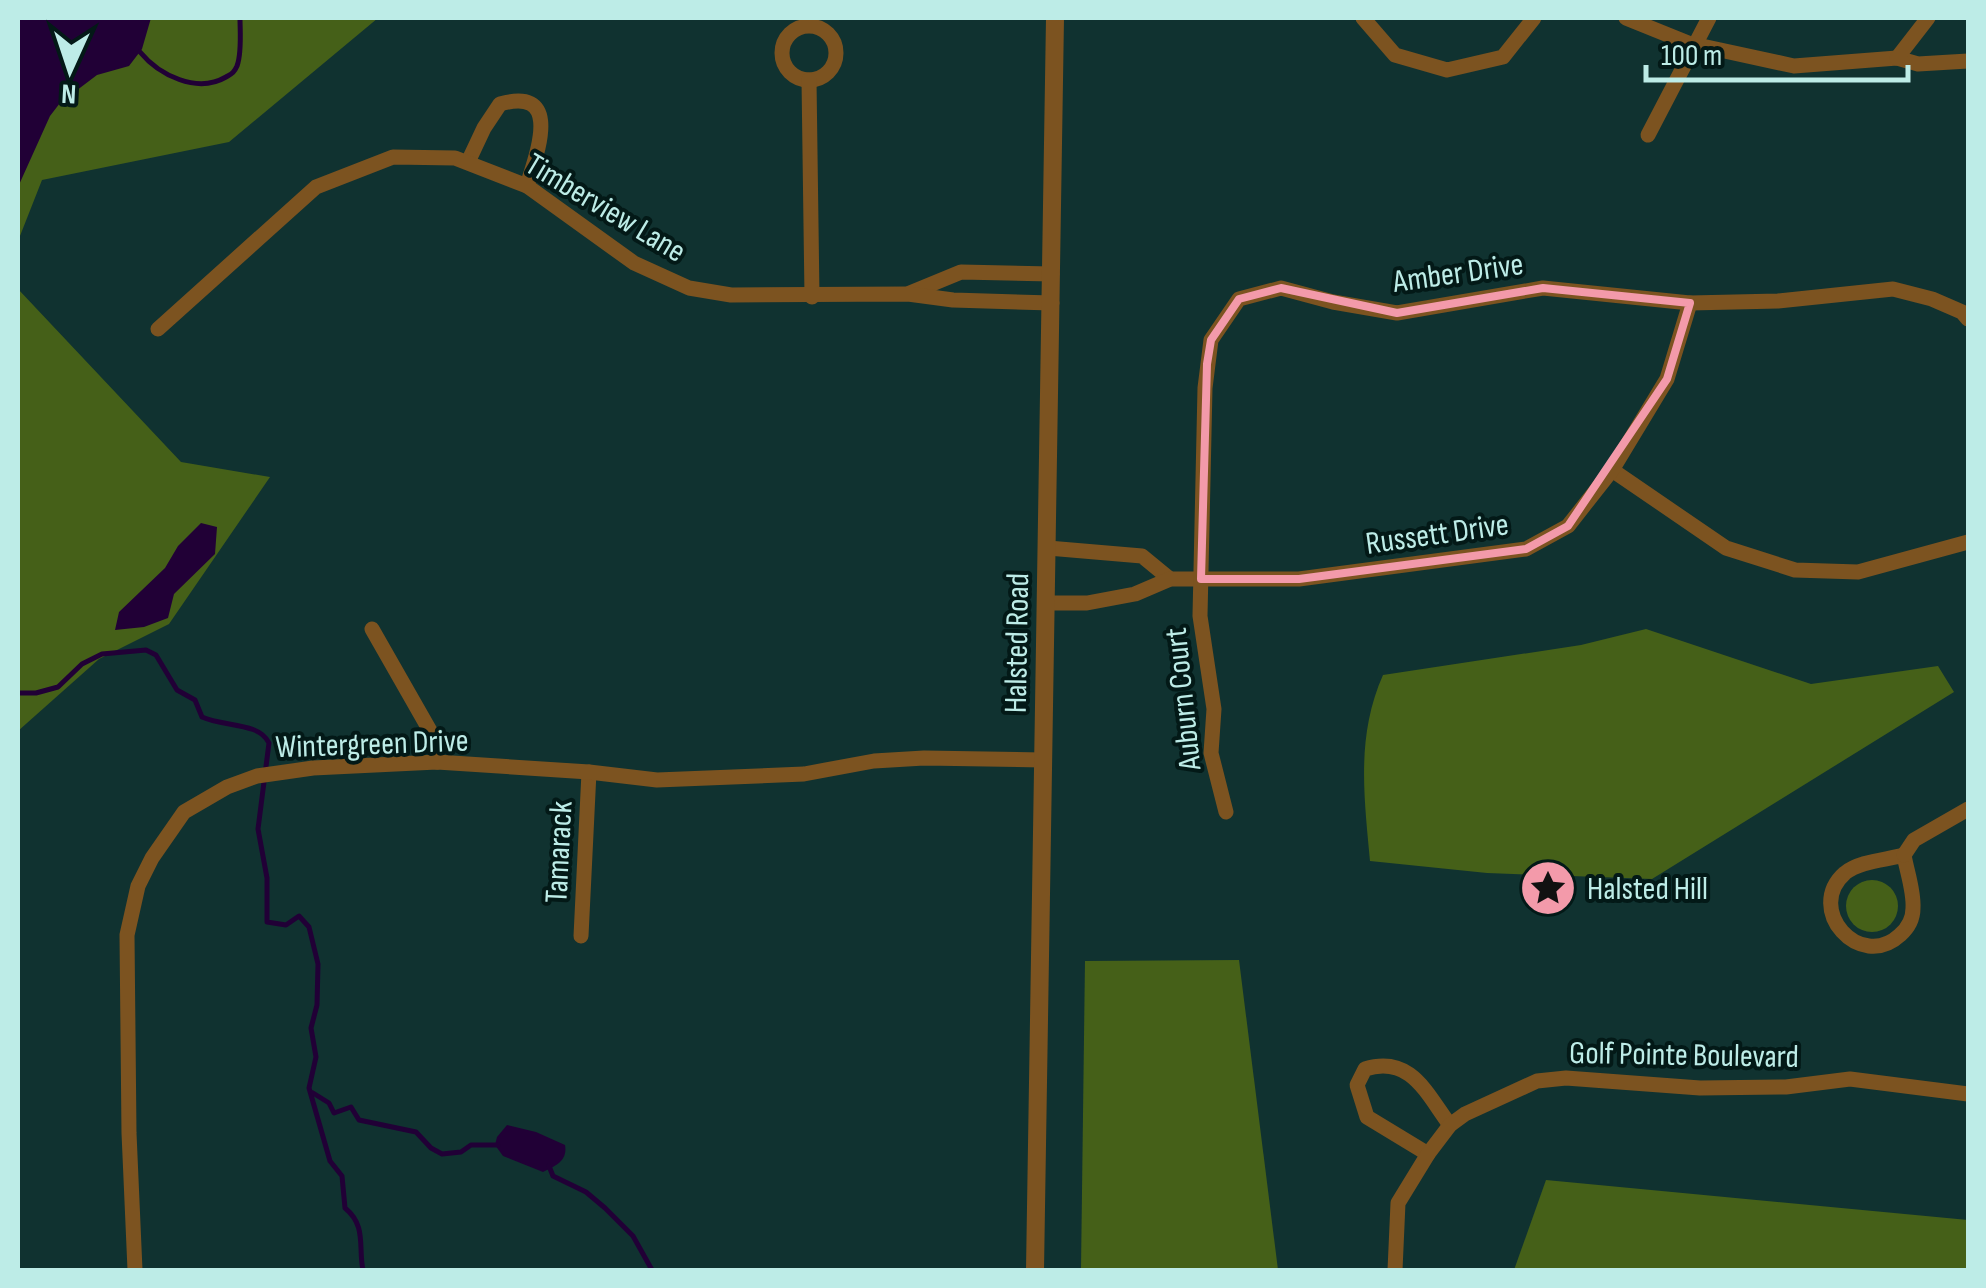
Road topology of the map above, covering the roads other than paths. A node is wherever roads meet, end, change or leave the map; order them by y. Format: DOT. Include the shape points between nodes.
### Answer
graph roads {
  1 [pos="1054,18"];
  2 [pos="1363,18"];
  3 [pos="1534,18"];
  4 [pos="1626,18"];
  5 [pos="1709,18"];
  6 [pos="1928,18"];
  7 [pos="1697,44"];
  8 [pos="1897,58"];
  9 [pos="1968,61"];
  10 [pos="810,80"];
  11 [pos="1648,135"];
  12 [pos="468,162"];
  13 [pos="527,186"];
  14 [pos="1052,274"];
  15 [pos="908,294"];
  16 [pos="812,297"];
  17 [pos="1052,302"];
  18 [pos="1690,303"];
  19 [pos="1968,319"];
  20 [pos="158,329"];
  21 [pos="1612,470"];
  22 [pos="1968,542"];
  23 [pos="1048,548"];
  24 [pos="1170,578"];
  25 [pos="1202,579"];
  26 [pos="1048,603"];
  27 [pos="372,629"];
  28 [pos="1043,760"];
  29 [pos="437,762"];
  30 [pos="589,772"];
  31 [pos="1968,809"];
  32 [pos="1226,812"];
  33 [pos="1904,854"];
  34 [pos="581,936"];
  35 [pos="1968,1094"];
  36 [pos="1450,1125"];
  37 [pos="1428,1154"];
  38 [pos="135,1270"];
  39 [pos="1035,1270"];
  40 [pos="1394,1270"];
  1 -- 14 [label="street, Halsted Road"];
  2 -- 3 [label="street" via="1396,55 1447,70 1503,56"];
  4 -- 7 [label="street"];
  5 -- 7 [label="street"];
  6 -- 8 [label="street"];
  7 -- 8 [label="street" via="1794,66"];
  7 -- 11 [label="street"];
  8 -- 9 [label="street" via="1918,64"];
  10 -- 16 [label="street"];
  12 -- 13 [label="street, Timberview Lane"];
  12 -- 13 [label="street" via="500,104 517,99 538,111 543,134"];
  12 -- 20 [label="street, Timberview Lane" via="393,157 316,187"];
  13 -- 16 [label="street, Timberview Lane" via="634,263 689,288"];
  14 -- 15 [label="street, Timberview Lane" via="961,272"];
  14 -- 17 [label="street, Halsted Road"];
  15 -- 16 [label="street, Timberview Lane"];
  15 -- 17 [label="street, Timberview Lane"];
  17 -- 23 [label="street, Halsted Road"];
  18 -- 19 [label="street, Amber Drive" via="1893,288 1932,298"];
  18 -- 21 [label="street, Russett Drive" via="1667,380"];
  18 -- 25 [label="street, Amber Drive" via="1542,288 1397,313 1281,288 1240,299 1211,340 1207,364"];
  21 -- 22 [label="street" via="1726,548 1795,570 1858,572"];
  21 -- 25 [label="street, Russett Drive" via="1568,526 1526,549 1298,578"];
  23 -- 24 [label="street, Russett Drive" via="1142,556"];
  23 -- 26 [label="street, Halsted Road"];
  24 -- 25 [label="street, Russett Drive"];
  24 -- 26 [label="street, Russett Drive" via="1135,594"];
  25 -- 32 [label="street, Auburn Court" via="1200,616 1214,709 1211,753"];
  26 -- 28 [label="street, Halsted Road"];
  27 -- 29 [label="street" via="433,736"];
  28 -- 30 [label="street, Wintergreen Drive" via="924,758 804,774 657,780"];
  28 -- 39 [label="street, Halsted Road"];
  29 -- 30 [label="street, Wintergreen Drive"];
  29 -- 38 [label="street, Wintergreen Drive" via="257,776 184,812 152,858 127,935"];
  30 -- 34 [label="street, Tamarack"];
  31 -- 33 [label="street" via="1914,840"];
  33 -- 33 [label="street" via="1911,920 1881,946 1854,943 1835,924 1836,885 1856,866"];
  35 -- 36 [label="street, Golf Pointe Boulevard" via="1850,1079 1700,1088 1566,1078 1537,1082"];
  36 -- 37 [label="street, Golf Pointe Boulevard"];
  36 -- 37 [label="street" via="1413,1074 1384,1064 1365,1070 1356,1085 1367,1117"];
  37 -- 40 [label="street, Golf Pointe Boulevard" via="1398,1204"];
}
